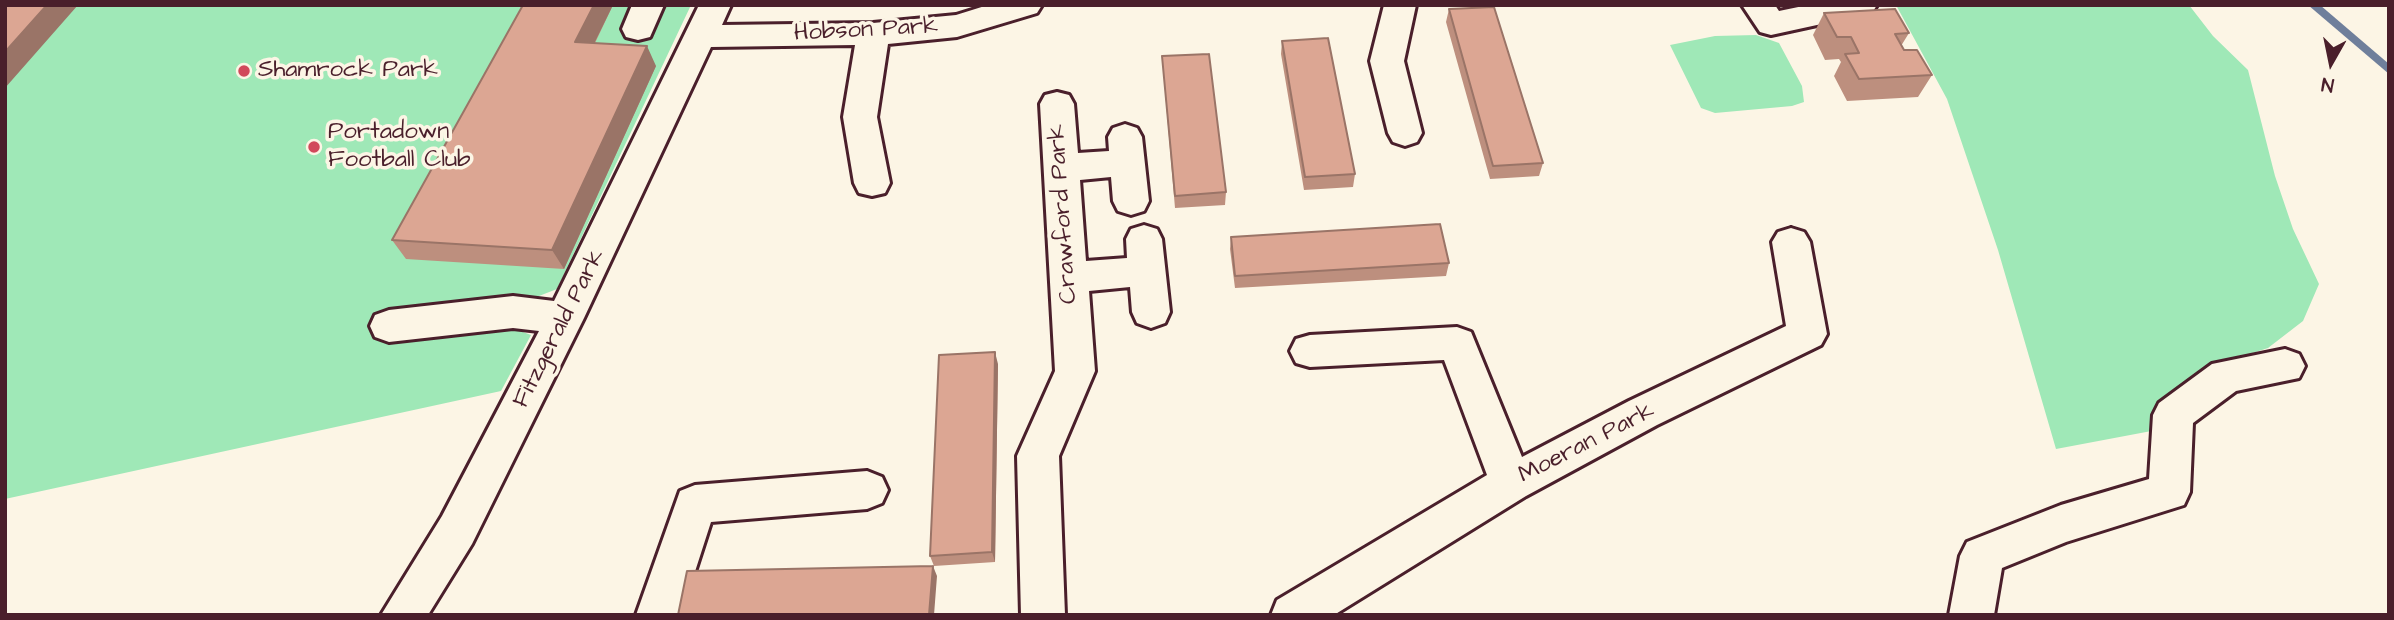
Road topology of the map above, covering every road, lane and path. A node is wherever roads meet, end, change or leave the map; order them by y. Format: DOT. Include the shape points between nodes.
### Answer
graph roads {
  1 [pos="1026,5"];
  2 [pos="1400,5"];
  3 [pos="1758,5"];
  4 [pos="1861,5"];
  5 [pos="708,20"];
  6 [pos="873,34"];
  7 [pos="1057,104"];
  8 [pos="1405,133"];
  9 [pos="1061,168"];
  10 [pos="872,183"];
  11 [pos="1130,201"];
  12 [pos="1791,242"];
  13 [pos="1069,278"];
  14 [pos="1151,312"];
  15 [pos="565,318"];
  16 [pos="390,326"];
  17 [pos="1310,351"];
  18 [pos="2285,366"];
  19 [pos="1511,483"];
  20 [pos="867,490"];
  21 [pos="403,615"];
  22 [pos="657,615"];
  23 [pos="1043,615"];
  24 [pos="1293,615"];
  25 [pos="1971,615"];
  1 -- 6 [label="street, Hobson Park" via="957,26"];
  2 -- 8 [label="street" via="1387,61"];
  3 -- 4 [label="street" via="1771,24"];
  5 -- 6 [label="street, Hobson Park"];
  5 -- 15 [label="street, Fitzgerald Park"];
  6 -- 10 [label="street" via="860,117"];
  7 -- 9 [label="street, Crawford Park"];
  9 -- 11 [label="street" via="1126,150"];
  9 -- 13 [label="street, Crawford Park"];
  12 -- 19 [label="street, Moeran Park" via="1807,334"];
  13 -- 14 [label="street" via="1146,255"];
  13 -- 23 [label="street, Crawford Park" via="1075,371 1038,456"];
  15 -- 16 [label="street" via="513,312"];
  15 -- 21 [label="street, Fitzgerald Park" via="457,530"];
  17 -- 19 [label="street" via="1457,343"];
  18 -- 25 [label="street" via="2226,376 2173,415 2169,492 2061,524 1982,556"];
  19 -- 24 [label="street, Moeran Park"];
  20 -- 22 [label="street" via="695,504"];
}
